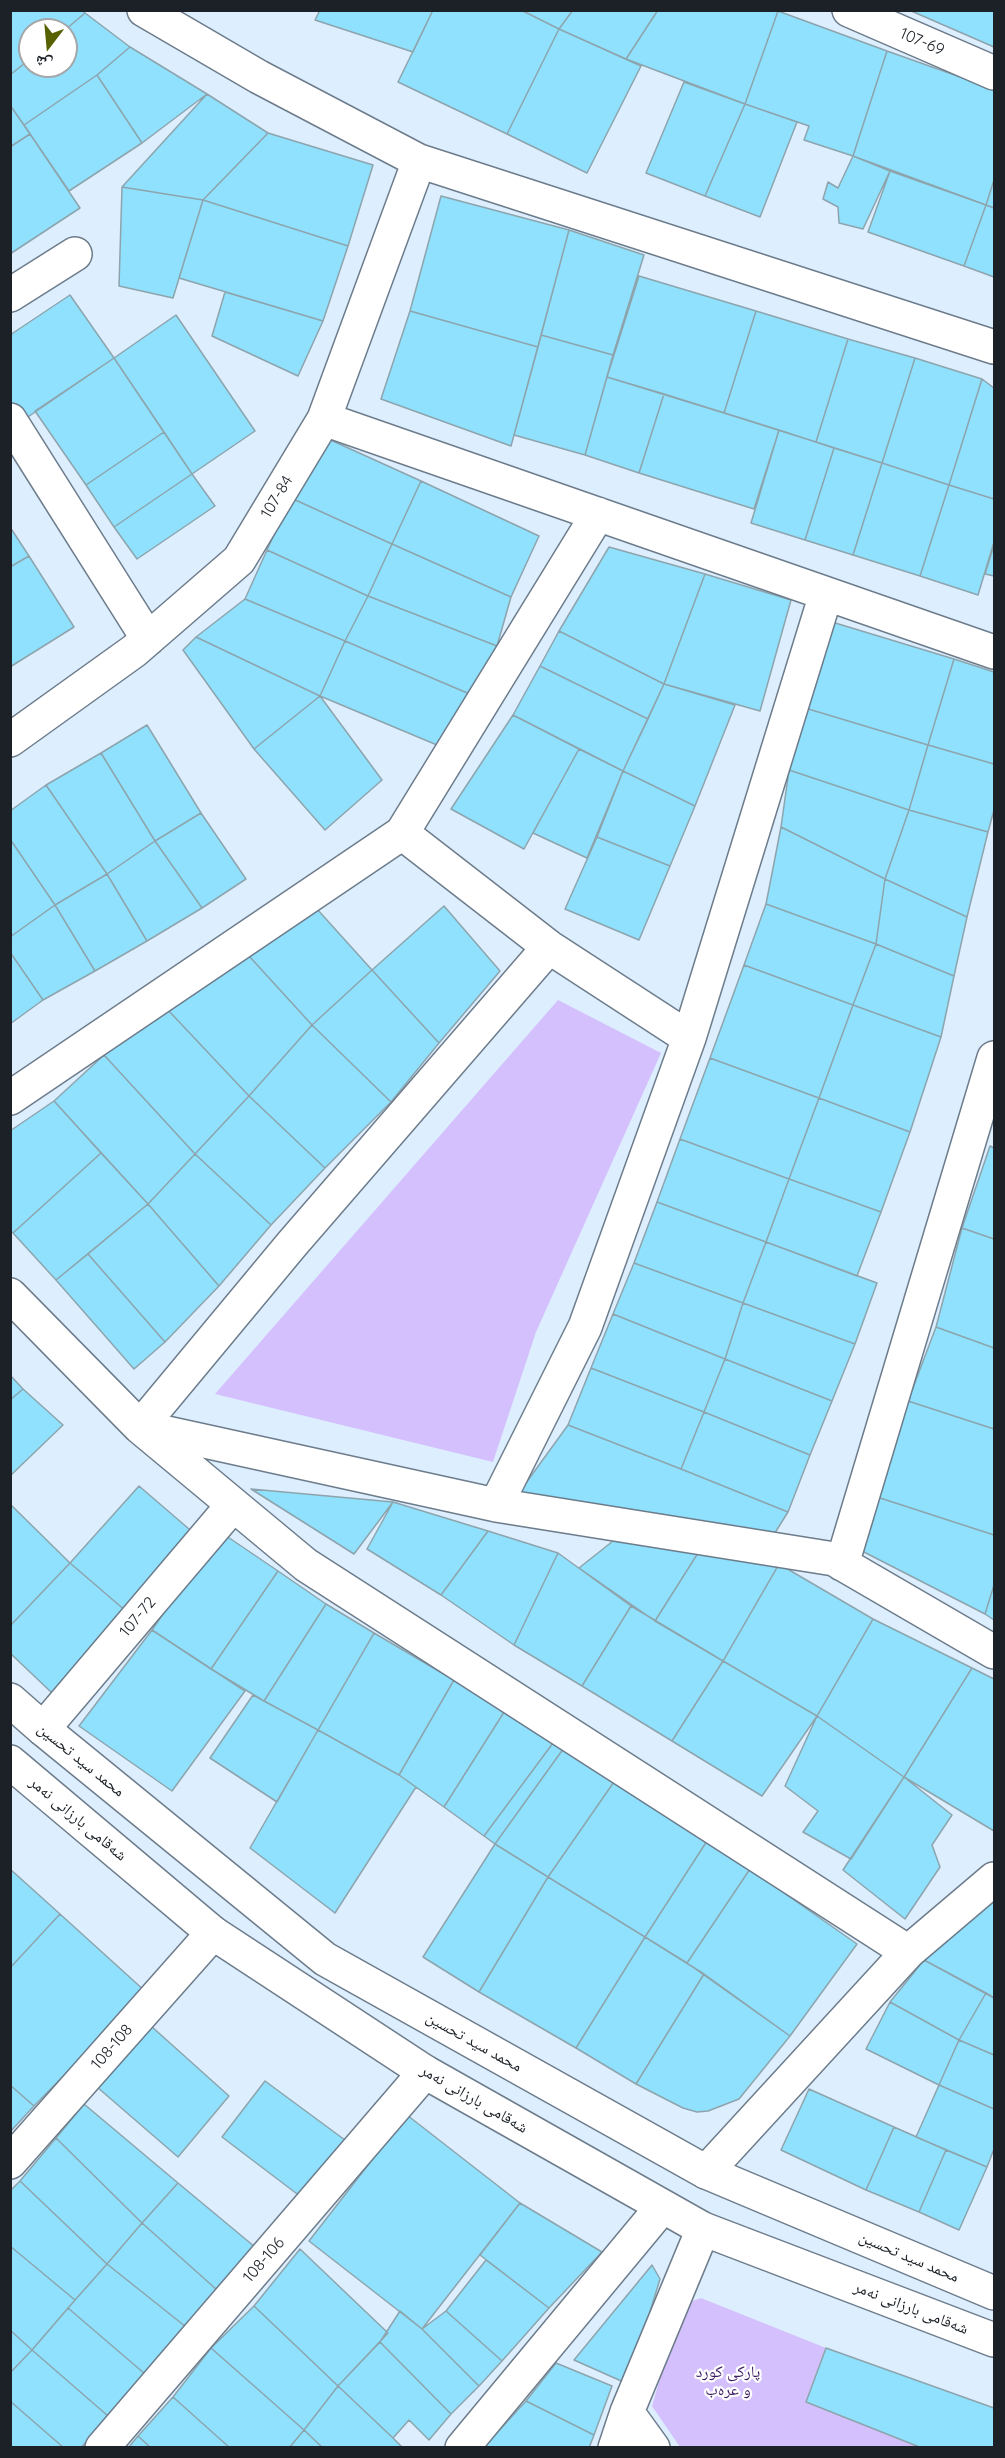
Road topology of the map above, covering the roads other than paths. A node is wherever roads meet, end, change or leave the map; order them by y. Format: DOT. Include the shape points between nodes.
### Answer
graph roads {
  1 [pos="144,10"];
  2 [pos="849,10"];
  3 [pos="994,73"];
  4 [pos="419,161"];
  5 [pos="75,254"];
  6 [pos="10,296"];
  7 [pos="994,347"];
  8 [pos="324,419"];
  9 [pos="10,420"];
  10 [pos="598,514"];
  11 [pos="826,594"];
  12 [pos="148,639"];
  13 [pos="994,652"];
  14 [pos="10,740"];
  15 [pos="402,833"];
  16 [pos="549,947"];
  17 [pos="689,1038"];
  18 [pos="994,1058"];
  19 [pos="10,1098"];
  20 [pos="10,1295"];
  21 [pos="140,1427"];
  22 [pos="233,1505"];
  23 [pos="496,1506"];
  24 [pos="842,1564"];
  25 [pos="994,1652"];
  26 [pos="10,1700"];
  27 [pos="43,1729"];
  28 [pos="12,1767"];
  29 [pos="994,1879"];
  30 [pos="213,1933"];
  31 [pos="908,1952"];
  32 [pos="425,2072"];
  33 [pos="10,2162"];
  34 [pos="706,2172"];
  35 [pos="662,2207"];
  36 [pos="703,2229"];
  37 [pos="994,2293"];
  38 [pos="994,2340"];
  39 [pos="627,2412"];
  40 [pos="102,2448"];
  41 [pos="462,2448"];
  42 [pos="615,2448"];
  43 [pos="653,2448"];
  1 -- 4 [label="street" via="259,77"];
  2 -- 3 [label="street, 107-69"];
  4 -- 7 [label="street"];
  4 -- 8 [label="street, 107-84"];
  5 -- 6 [label="street"];
  8 -- 10 [label="street"];
  8 -- 12 [label="street, 107-84" via="239,560"];
  9 -- 12 [label="street"];
  10 -- 11 [label="street"];
  10 -- 15 [label="street"];
  11 -- 13 [label="street"];
  11 -- 17 [label="street"];
  12 -- 14 [label="street, 107-84"];
  15 -- 16 [label="street"];
  15 -- 19 [label="street"];
  16 -- 17 [label="street"];
  16 -- 21 [label="street"];
  17 -- 23 [label="street" via="585,1326"];
  18 -- 24 [label="street"];
  20 -- 21 [label="street"];
  21 -- 22 [label="street"];
  21 -- 23 [label="street"];
  22 -- 27 [label="street, 107-72"];
  22 -- 31 [label="street" via="306,1565"];
  23 -- 24 [label="street" via="834,1559"];
  24 -- 25 [label="street"];
  26 -- 27 [label="street, محمد سید تحسین"];
  27 -- 34 [label="street, محمد سید تحسین" via="325,1959"];
  28 -- 30 [label="street, شەقامی بارزانی نەمر"];
  29 -- 31 [label="street"];
  30 -- 32 [label="street, شەقامی بارزانی نەمر"];
  30 -- 33 [label="street, 108-108"];
  31 -- 34 [label="street"];
  32 -- 35 [label="street, شەقامی بارزانی نەمر"];
  32 -- 40 [label="street, 108-106"];
  34 -- 37 [label="street, محمد سید تحسین"];
  35 -- 36 [label="street, شەقامی بارزانی نەمر"];
  35 -- 41 [label="street"];
  36 -- 38 [label="street, شەقامی بارزانی نەمر"];
  36 -- 39 [label="street"];
  39 -- 42 [label="street"];
  39 -- 43 [label="street"];
}
